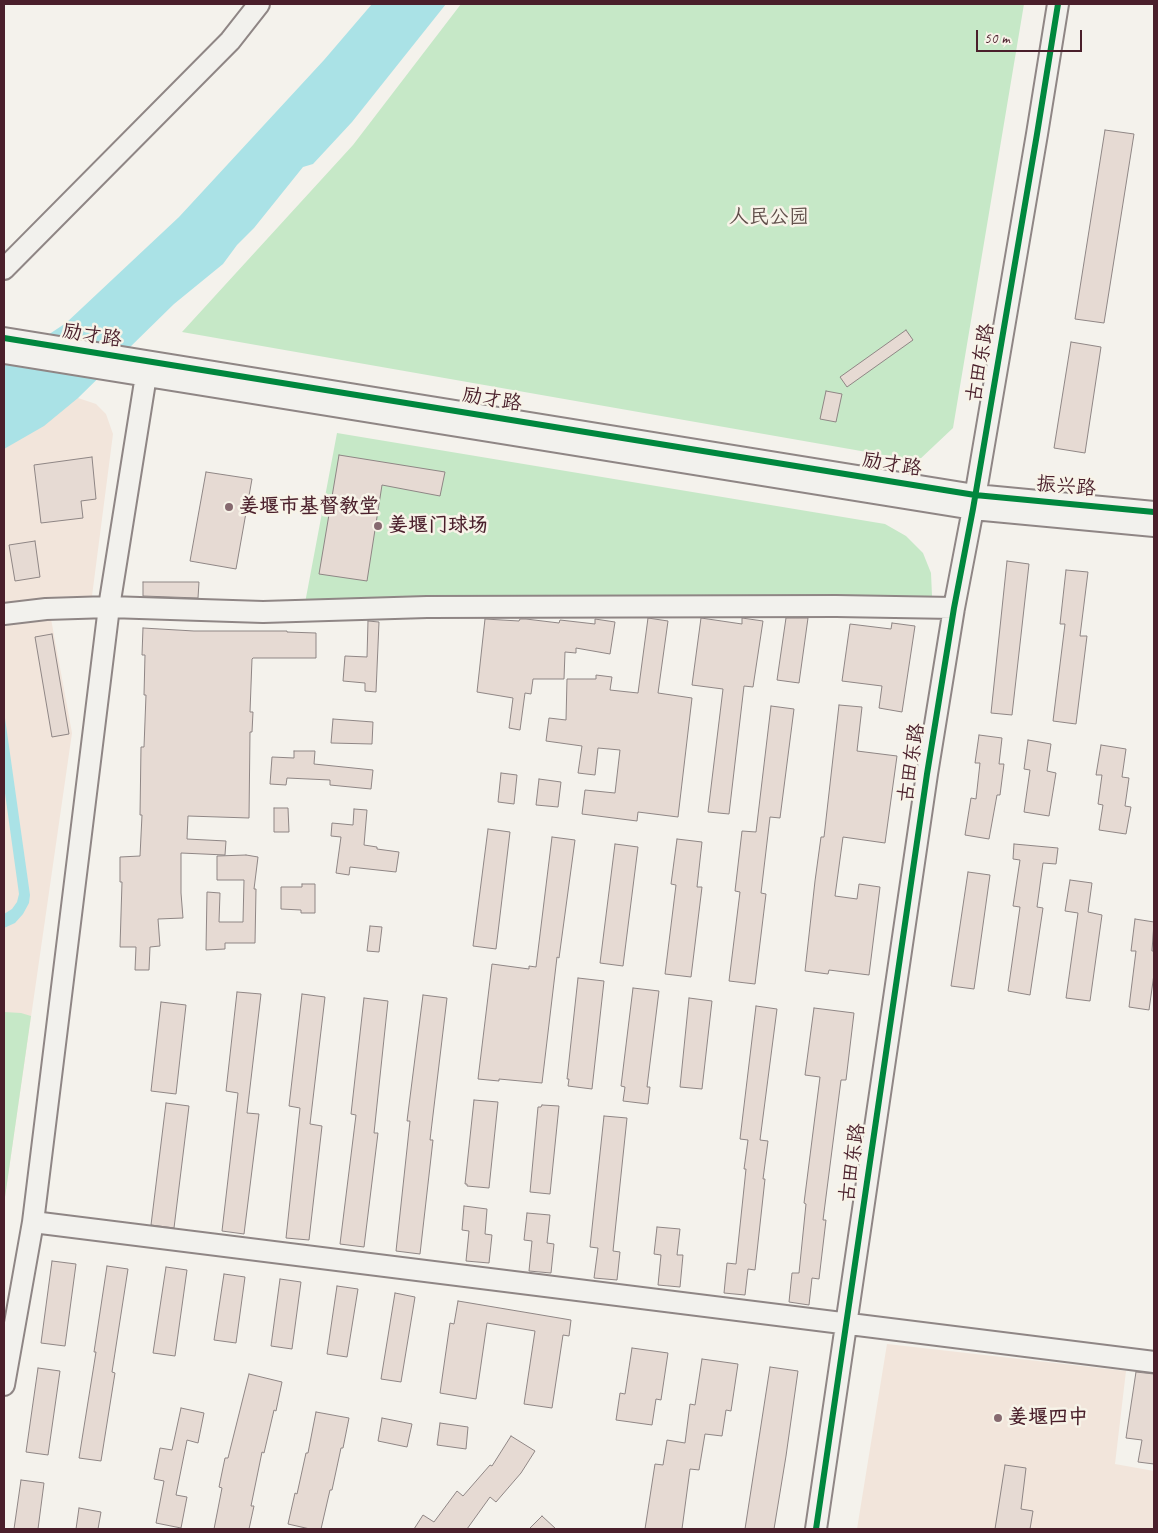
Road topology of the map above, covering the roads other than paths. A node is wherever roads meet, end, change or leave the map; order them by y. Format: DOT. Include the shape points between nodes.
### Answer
graph roads {
  1 [pos="259,4"];
  2 [pos="1058,4"];
  3 [pos="4,269"];
  4 [pos="8,344"];
  5 [pos="136,366"];
  6 [pos="974,502"];
  7 [pos="1154,512"];
  8 [pos="1154,526"];
  9 [pos="109,607"];
  10 [pos="954,608"];
  11 [pos="4,614"];
  12 [pos="33,1222"];
  13 [pos="846,1323"];
  14 [pos="1154,1362"];
  15 [pos="4,1385"];
  16 [pos="816,1529"];
  1 -- 3 [label="street" via="230,41"];
  2 -- 6 [label="street, 古田东路"];
  4 -- 5 [label="street, 励才路"];
  5 -- 6 [label="street, 励才路"];
  5 -- 9 [label="street"];
  6 -- 7 [label="street, 振兴路"];
  6 -- 8 [label="street, 振兴路"];
  6 -- 10 [label="street, 古田东路"];
  9 -- 10 [label="street" via="263,612 437,607"];
  9 -- 11 [label="street"];
  9 -- 12 [label="street"];
  10 -- 13 [label="street, 古田东路"];
  12 -- 13 [label="street"];
  12 -- 15 [label="street"];
  13 -- 14 [label="street"];
  13 -- 16 [label="street, 古田东路"];
}
